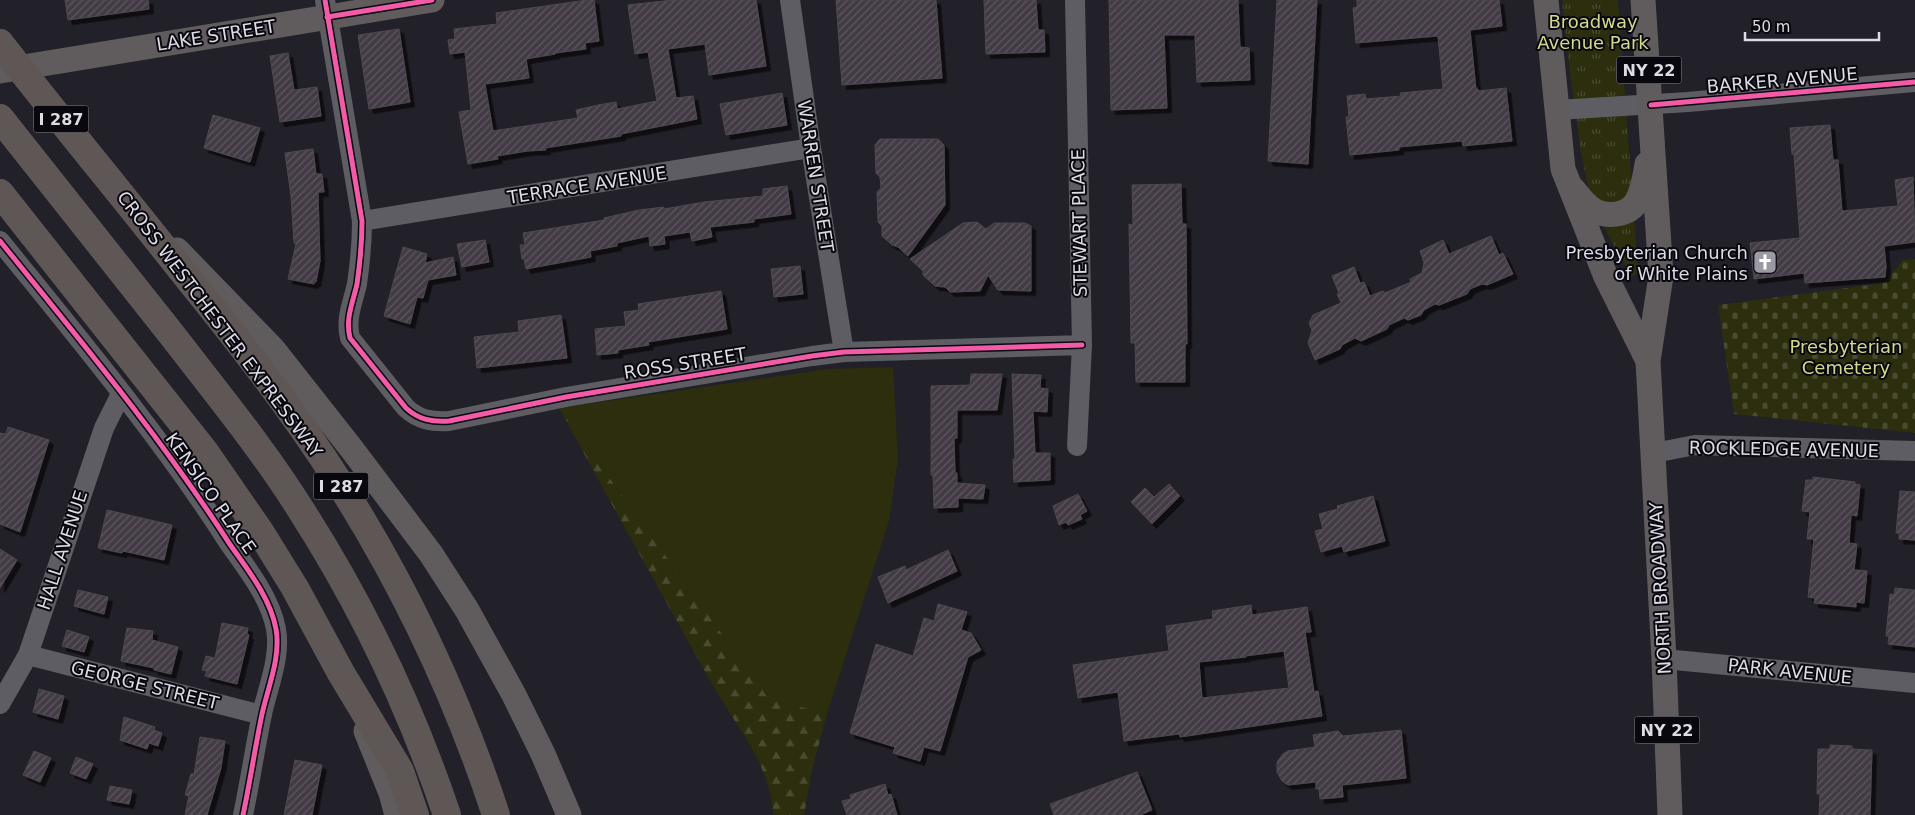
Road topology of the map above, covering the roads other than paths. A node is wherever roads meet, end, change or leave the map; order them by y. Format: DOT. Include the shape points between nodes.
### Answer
graph roads {
  1 [pos="432,0"];
  2 [pos="790,0"];
  3 [pos="1075,0"];
  4 [pos="1546,0"];
  5 [pos="1642,2"];
  6 [pos="326,9"];
  7 [pos="0,43"];
  8 [pos="0,71"];
  9 [pos="1915,82"];
  10 [pos="1651,105"];
  11 [pos="1557,110"];
  12 [pos="0,118"];
  13 [pos="1653,140"];
  14 [pos="811,148"];
  15 [pos="1563,169"];
  16 [pos="0,193"];
  17 [pos="121,195"];
  18 [pos="362,221"];
  19 [pos="1,244"];
  20 [pos="1082,345"];
  21 [pos="844,352"];
  22 [pos="1648,361"];
  23 [pos="121,394"];
  24 [pos="1077,446"];
  25 [pos="1915,451"];
  26 [pos="1654,453"];
  27 [pos="28,655"];
  28 [pos="1664,660"];
  29 [pos="340,674"];
  30 [pos="1915,683"];
  31 [pos="0,704"];
  32 [pos="262,715"];
  33 [pos="243,815"];
  34 [pos="397,815"];
  35 [pos="415,815"];
  36 [pos="447,815"];
  37 [pos="496,815"];
  38 [pos="569,815"];
  39 [pos="1670,815"];
  1 -- 6 [label="main road, LAKE STREET"];
  2 -- 14 [label="street, WARREN STREET"];
  3 -- 20 [label="street, STEWART PLACE"];
  4 -- 11 [label="main road, NORTH BROADWAY / NY 22"];
  5 -- 10 [label="main road, NORTH BROADWAY / NY 22"];
  6 -- 8 [label="main road, LAKE STREET" via="99,55"];
  6 -- 18 [label="street"];
  7 -- 17 [label="highway, CROSS WESTCHESTER EXPRESSWAY / I 287"];
  9 -- 10 [label="street, BARKER AVENUE"];
  10 -- 11 [label="street, BARKER AVENUE"];
  10 -- 13 [label="main road, NORTH BROADWAY / NY 22"];
  11 -- 15 [label="main road, NORTH BROADWAY / NY 22"];
  12 -- 36 [label="highway, I 287" via="224,402 300,509 360,612 393,677"];
  13 -- 15 [label="main road" via="1640,194 1627,212 1617,214 1592,209 1572,188"];
  13 -- 22 [label="main road, NORTH BROADWAY / NY 22" via="1662,276"];
  14 -- 18 [label="street, TERRACE AVENUE"];
  14 -- 21 [label="street, WARREN STREET"];
  15 -- 22 [label="main road, NORTH BROADWAY / NY 22" via="1606,277"];
  16 -- 29 [label="highway" via="224,479 295,588"];
  17 -- 37 [label="highway, CROSS WESTCHESTER EXPRESSWAY / I 287" via="263,375 359,516 435,658 462,720"];
  17 -- 38 [label="main road" via="204,275 273,349 431,554 514,695"];
  18 -- 21 [label="street, ROSS STREET" via="362,248 348,322 350,338 414,416 436,422 566,396"];
  19 -- 23 [label="street, KENSICO PLACE"];
  20 -- 21 [label="street, ROSS STREET"];
  20 -- 24 [label="street, STEWART PLACE"];
  22 -- 26 [label="main road, NORTH BROADWAY / NY 22"];
  23 -- 27 [label="street, HALL AVENUE" via="101,435"];
  23 -- 32 [label="street, KENSICO PLACE" via="200,498 270,609 276,629 276,651"];
  25 -- 26 [label="street, ROCKLEDGE AVENUE" via="1695,445"];
  26 -- 28 [label="main road, NORTH BROADWAY / NY 22"];
  27 -- 31 [label="street, HALL AVENUE"];
  27 -- 32 [label="street, GEORGE STREET"];
  28 -- 30 [label="street, PARK AVENUE"];
  28 -- 39 [label="main road, NORTH BROADWAY / NY 22"];
  29 -- 34 [label="main road" via="367,732"];
  29 -- 35 [label="highway" via="400,771"];
  32 -- 33 [label="street, KENSICO PLACE"];
}
